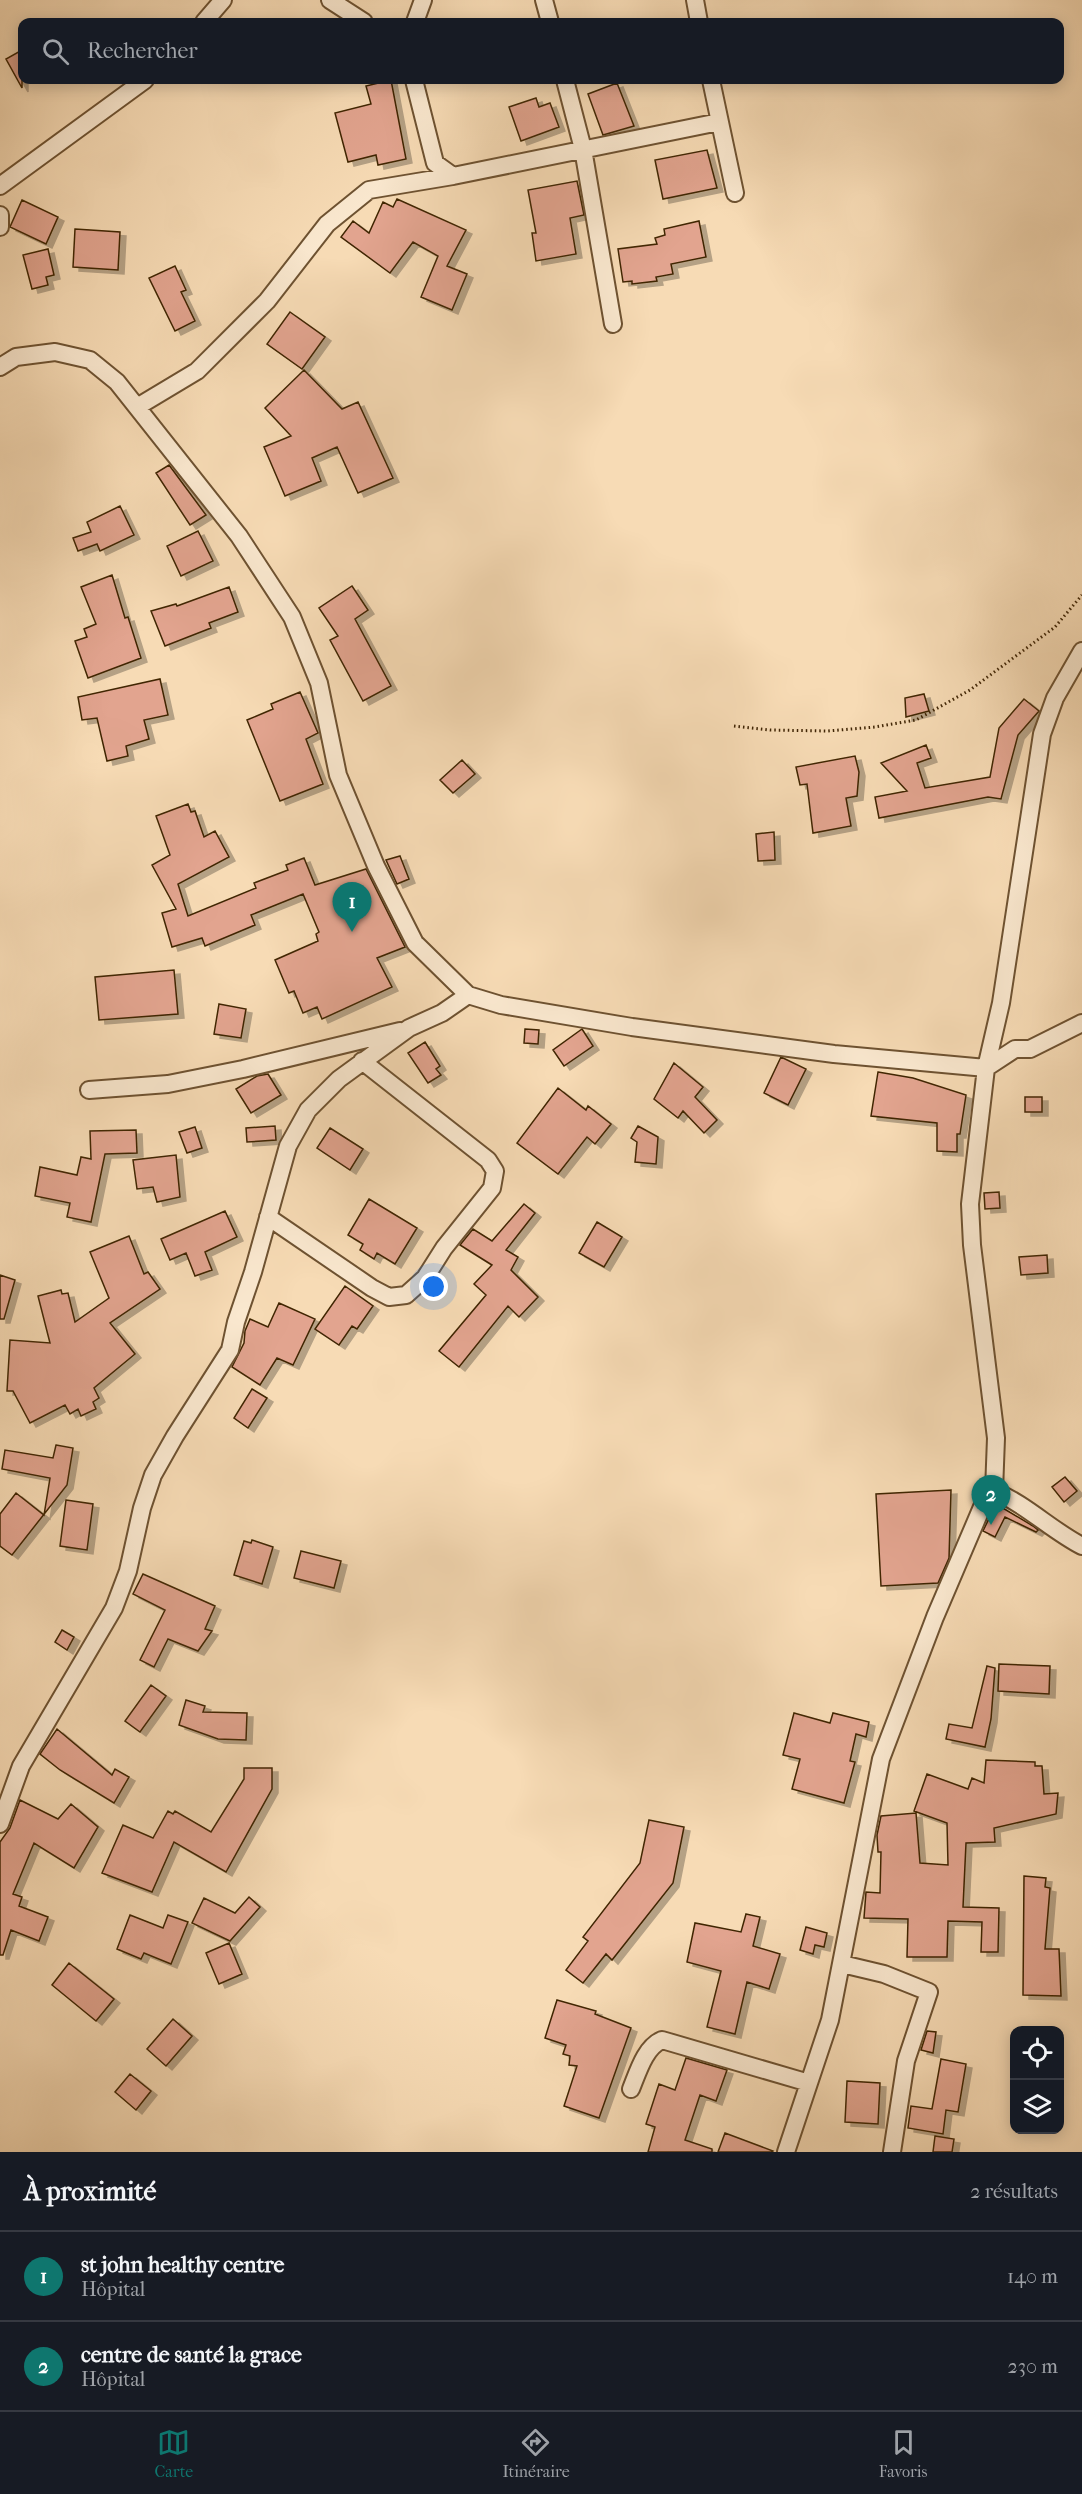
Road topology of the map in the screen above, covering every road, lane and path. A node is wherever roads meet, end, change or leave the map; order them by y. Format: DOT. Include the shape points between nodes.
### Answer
graph roads {
  1 [pos="223,0"];
  2 [pos="330,0"];
  3 [pos="423,0"];
  4 [pos="544,0"];
  5 [pos="695,0"];
  6 [pos="207,18"];
  7 [pos="358,18"];
  8 [pos="416,18"];
  9 [pos="549,18"];
  10 [pos="698,18"];
  11 [pos="140,84"];
  12 [pos="415,84"];
  13 [pos="566,84"];
  14 [pos="712,84"];
  15 [pos="719,122"];
  16 [pos="583,149"];
  17 [pos="453,176"];
  18 [pos="0,186"];
  19 [pos="735,193"];
  20 [pos="0,215"];
  21 [pos="0,226"];
  22 [pos="613,324"];
  23 [pos="0,367"];
  24 [pos="137,407"];
  25 [pos="1082,595"];
  26 [pos="1082,651"];
  27 [pos="734,726"];
  28 [pos="468,995"];
  29 [pos="1082,1023"];
  30 [pos="409,1029"];
  31 [pos="362,1061"];
  32 [pos="986,1068"];
  33 [pos="89,1090"];
  34 [pos="268,1217"];
  35 [pos="994,1491"];
  36 [pos="1082,1546"];
  37 [pos="0,1824"];
  38 [pos="842,1964"];
  39 [pos="809,2083"];
  40 [pos="631,2088"];
  41 [pos="786,2152"];
  42 [pos="892,2152"];
  1 -- 6 [label="street"];
  2 -- 7 [label="street"];
  3 -- 8 [label="street"];
  4 -- 9 [label="street"];
  5 -- 10 [label="street"];
  11 -- 18 [label="street"];
  12 -- 17 [label="street" via="435,163"];
  13 -- 16 [label="street"];
  14 -- 15 [label="street"];
  15 -- 16 [label="street"];
  15 -- 19 [label="street"];
  16 -- 17 [label="street"];
  16 -- 22 [label="street"];
  17 -- 24 [label="street" via="369,190 327,224 267,301 197,371"];
  20 -- 21 [label="street"];
  23 -- 24 [label="street" via="15,357 56,352 90,360 117,382"];
  24 -- 28 [label="street" via="239,536 292,617 319,683 338,775 376,866 416,943"];
  25 -- 27 [label="path" via="1055,627 970,690 916,720 828,731"];
  26 -- 32 [label="street" via="1055,698 1042,734 1008,961"];
  28 -- 30 [label="street"];
  28 -- 32 [label="street" via="501,1005 632,1027 834,1054"];
  29 -- 32 [label="street" via="1030,1049 1015,1049"];
  30 -- 31 [label="street"];
  30 -- 33 [label="street" via="211,1076 168,1084"];
  31 -- 34 [label="street" via="308,1110 288,1146"];
  31 -- 34 [label="street" via="488,1160 495,1171 492,1188 425,1278 406,1295 389,1297 372,1288"];
  32 -- 35 [label="street" via="970,1204 996,1438"];
  34 -- 37 [label="street" via="230,1350 153,1475 128,1571 114,1608 21,1766"];
  35 -- 36 [label="street" via="1027,1507"];
  35 -- 38 [label="street" via="985,1500 935,1617 881,1759"];
  38 -- 39 [label="street" via="830,2020"];
  38 -- 42 [label="street" via="884,1974 929,1992 906,2061"];
  39 -- 40 [label="street" via="662,2040 654,2044"];
  39 -- 41 [label="street"];
}
